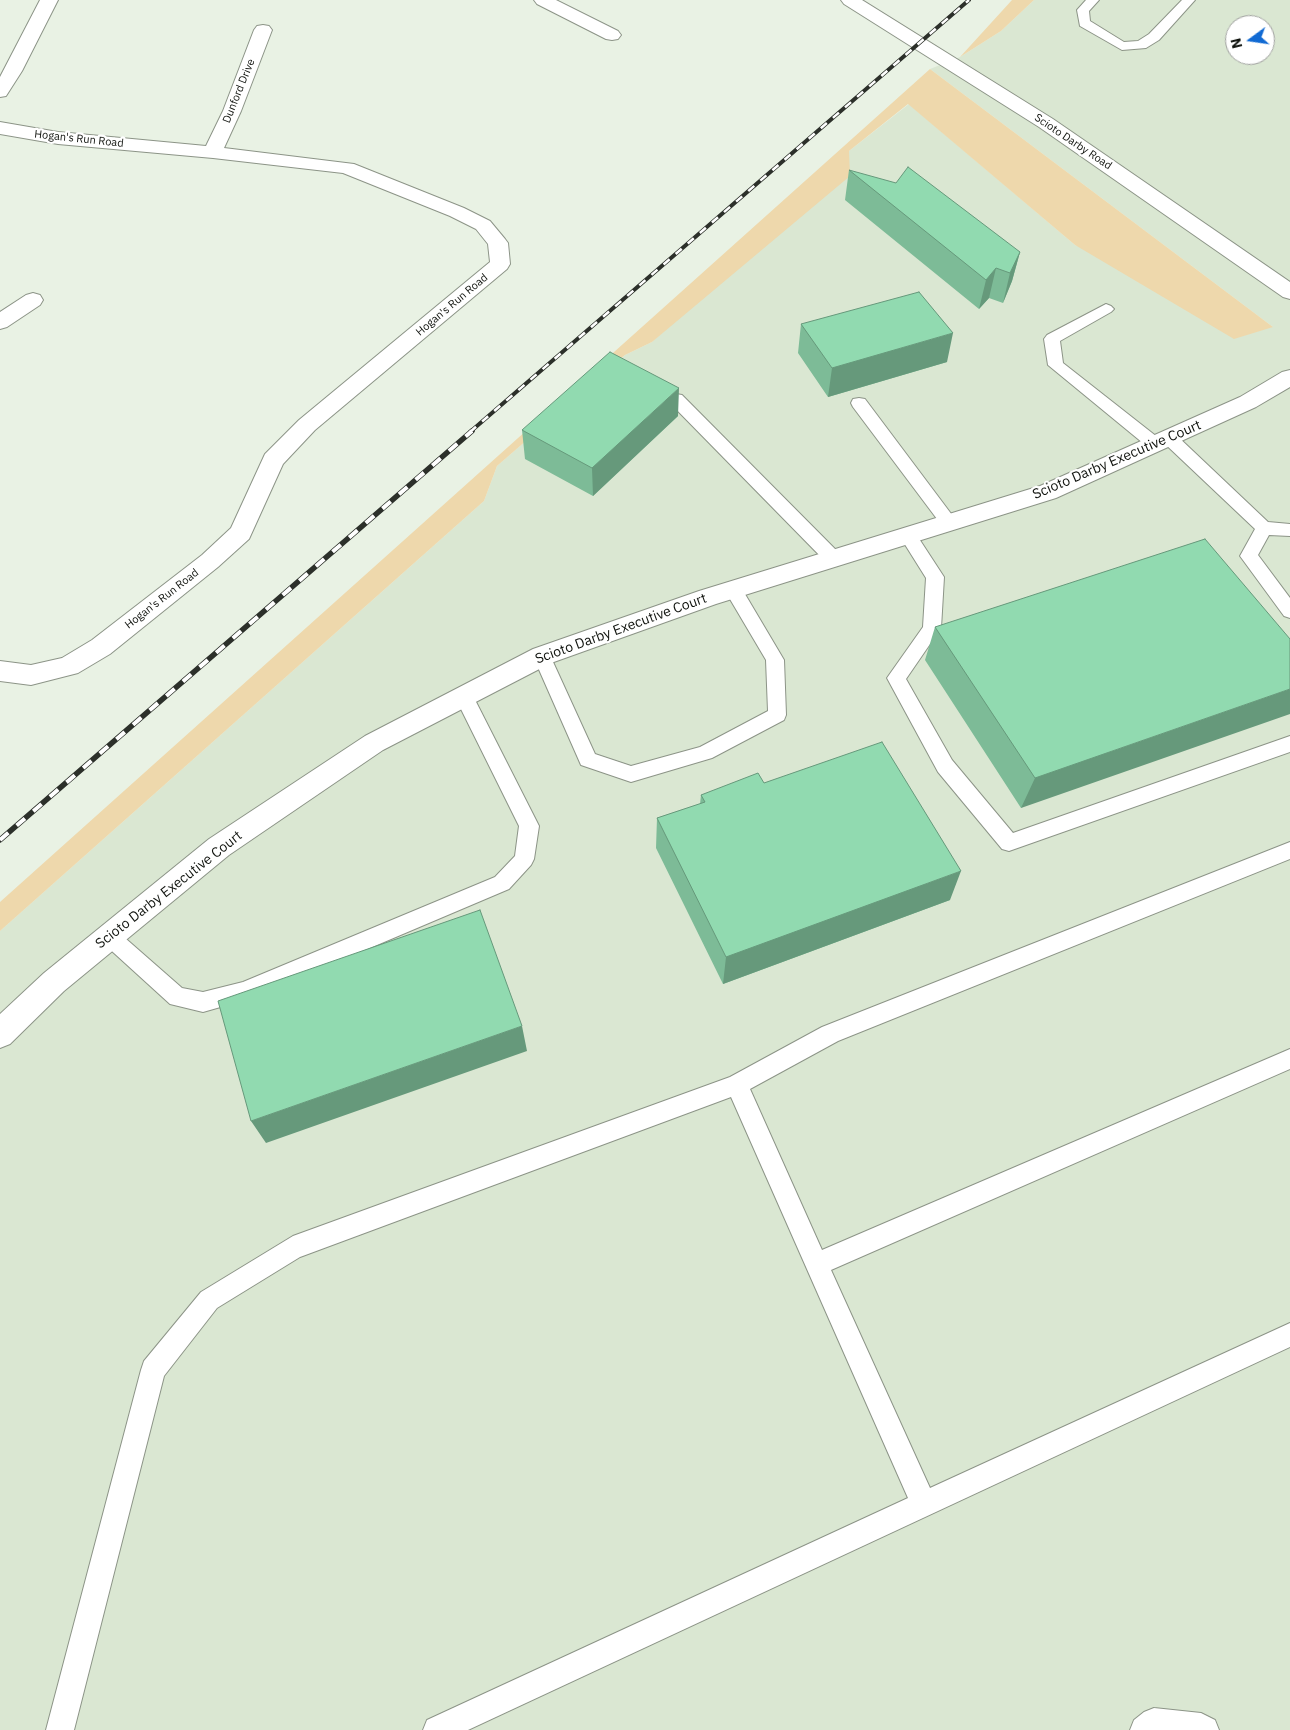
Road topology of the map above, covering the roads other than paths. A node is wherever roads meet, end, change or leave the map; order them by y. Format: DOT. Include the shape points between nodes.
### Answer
graph roads {
  1 [pos="49,0"];
  2 [pos="543,0"];
  3 [pos="850,0"];
  4 [pos="1093,0"];
  5 [pos="1189,0"];
  6 [pos="263,30"];
  7 [pos="612,34"];
  8 [pos="0,92"];
  9 [pos="0,128"];
  10 [pos="214,152"];
  11 [pos="1290,292"];
  12 [pos="33,300"];
  13 [pos="1106,309"];
  14 [pos="0,322"];
  15 [pos="1290,377"];
  16 [pos="676,399"];
  17 [pos="859,403"];
  18 [pos="1162,441"];
  19 [pos="949,522"];
  20 [pos="1264,528"];
  21 [pos="1290,530"];
  22 [pos="908,535"];
  23 [pos="833,558"];
  24 [pos="733,589"];
  25 [pos="1290,611"];
  26 [pos="542,656"];
  27 [pos="0,671"];
  28 [pos="464,697"];
  29 [pos="1290,744"];
  30 [pos="1290,850"];
  31 [pos="110,937"];
  32 [pos="0,1034"];
  33 [pos="1290,1060"];
  34 [pos="737,1085"];
  35 [pos="817,1264"];
  36 [pos="1290,1335"];
  37 [pos="924,1504"];
  38 [pos="60,1730"];
  39 [pos="437,1730"];
  40 [pos="1144,1730"];
  41 [pos="1205,1730"];
  1 -- 8 [label="street"];
  2 -- 7 [label="street"];
  3 -- 11 [label="street, Scioto Darby Road" via="1046,123"];
  4 -- 5 [label="lane" via="1083,10 1084,23 1122,46 1141,45 1154,37"];
  6 -- 10 [label="street, Dunford Drive"];
  9 -- 10 [label="street, Hogan's Run Road" via="58,138"];
  10 -- 27 [label="street, Hogan's Run Road" via="347,168 483,224 498,243 500,264 307,425 273,460 241,533 210,561 101,647 69,666 31,675"];
  12 -- 14 [label="street"];
  13 -- 18 [label="lane" via="1052,339 1056,365"];
  15 -- 18 [label="street, Scioto Darby Executive Court" via="1248,402"];
  16 -- 23 [label="lane"];
  17 -- 19 [label="lane"];
  18 -- 19 [label="street, Scioto Darby Executive Court" via="1048,492"];
  18 -- 20 [label="lane"];
  19 -- 22 [label="street, Scioto Darby Executive Court"];
  20 -- 21 [label="lane"];
  20 -- 25 [label="lane" via="1249,556"];
  22 -- 23 [label="street, Scioto Darby Executive Court"];
  22 -- 29 [label="lane" via="935,577 932,628 896,678 944,766 1009,843"];
  23 -- 24 [label="street, Scioto Darby Executive Court"];
  24 -- 26 [label="street, Scioto Darby Executive Court"];
  24 -- 26 [label="lane" via="775,660 777,714 705,753 631,774 588,759"];
  26 -- 28 [label="street, Scioto Darby Executive Court"];
  28 -- 31 [label="street, Scioto Darby Executive Court" via="374,743 219,847"];
  28 -- 31 [label="lane" via="529,826 524,859 502,883 245,991 203,1002 176,997"];
  30 -- 34 [label="lane" via="830,1034"];
  31 -- 32 [label="street, Scioto Darby Executive Court" via="54,982"];
  33 -- 35 [label="lane"];
  34 -- 35 [label="lane"];
  34 -- 38 [label="lane" via="294,1248 209,1300 153,1370"];
  35 -- 37 [label="lane"];
  36 -- 37 [label="lane"];
  37 -- 39 [label="lane"];
  40 -- 41 [label="lane" via="1154,1722"];
}
